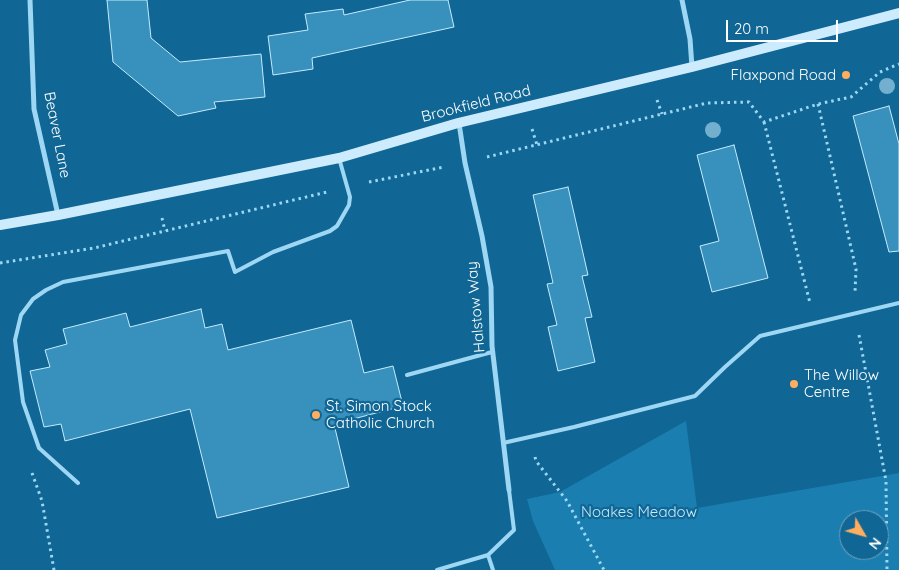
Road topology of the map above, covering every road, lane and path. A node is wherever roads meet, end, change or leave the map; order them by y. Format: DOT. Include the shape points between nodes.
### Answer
graph roads {
  1 [pos="30,0"];
  2 [pos="682,0"];
  3 [pos="899,13"];
  4 [pos="899,64"];
  5 [pos="692,67"];
  6 [pos="818,104"];
  7 [pos="764,122"];
  8 [pos="458,123"];
  9 [pos="338,158"];
  10 [pos="465,163"];
  11 [pos="347,187"];
  12 [pos="58,215"];
  13 [pos="0,225"];
  14 [pos="0,263"];
  15 [pos="899,303"];
  16 [pos="855,313"];
  17 [pos="814,324"];
  18 [pos="492,352"];
  19 [pos="407,375"];
  20 [pos="533,437"];
  21 [pos="503,443"];
  22 [pos="29,466"];
  23 [pos="78,483"];
  24 [pos="508,490"];
  25 [pos="488,555"];
  26 [pos="54,570"];
  27 [pos="437,570"];
  28 [pos="492,570"];
  29 [pos="604,570"];
  30 [pos="887,570"];
  1 -- 12 [label="street, Beaver Lane" via="34,109"];
  2 -- 5 [label="street"];
  3 -- 5 [label="main road, Brookfield Road"];
  4 -- 6 [label="path" via="880,72 852,97"];
  5 -- 8 [label="main road, Brookfield Road"];
  6 -- 7 [label="path"];
  6 -- 16 [label="path" via="856,269"];
  7 -- 10 [label="path" via="749,102 707,103"];
  7 -- 17 [label="path"];
  8 -- 9 [label="main road, Brookfield Road"];
  8 -- 10 [label="street, Halstow Way"];
  9 -- 11 [label="lane"];
  9 -- 12 [label="main road, Brookfield Road"];
  10 -- 11 [label="path"];
  10 -- 18 [label="street, Halstow Way" via="491,287"];
  11 -- 14 [label="path" via="94,248"];
  11 -- 23 [label="lane" via="350,205 337,226 273,252 235,272 228,250 63,282 33,299 21,315 15,340 24,402 39,448"];
  12 -- 13 [label="main road"];
  15 -- 16 [label="lane"];
  16 -- 17 [label="lane"];
  16 -- 30 [label="path" via="886,482"];
  17 -- 20 [label="lane" via="760,336 695,396"];
  18 -- 19 [label="lane"];
  18 -- 21 [label="street, Halstow Way"];
  20 -- 21 [label="lane"];
  20 -- 29 [label="path" via="536,462 567,502"];
  21 -- 24 [label="street, Halstow Way"];
  22 -- 26 [label="path" via="42,502"];
  24 -- 25 [label="lane" via="514,530"];
  25 -- 27 [label="lane"];
  25 -- 28 [label="lane"];
}
